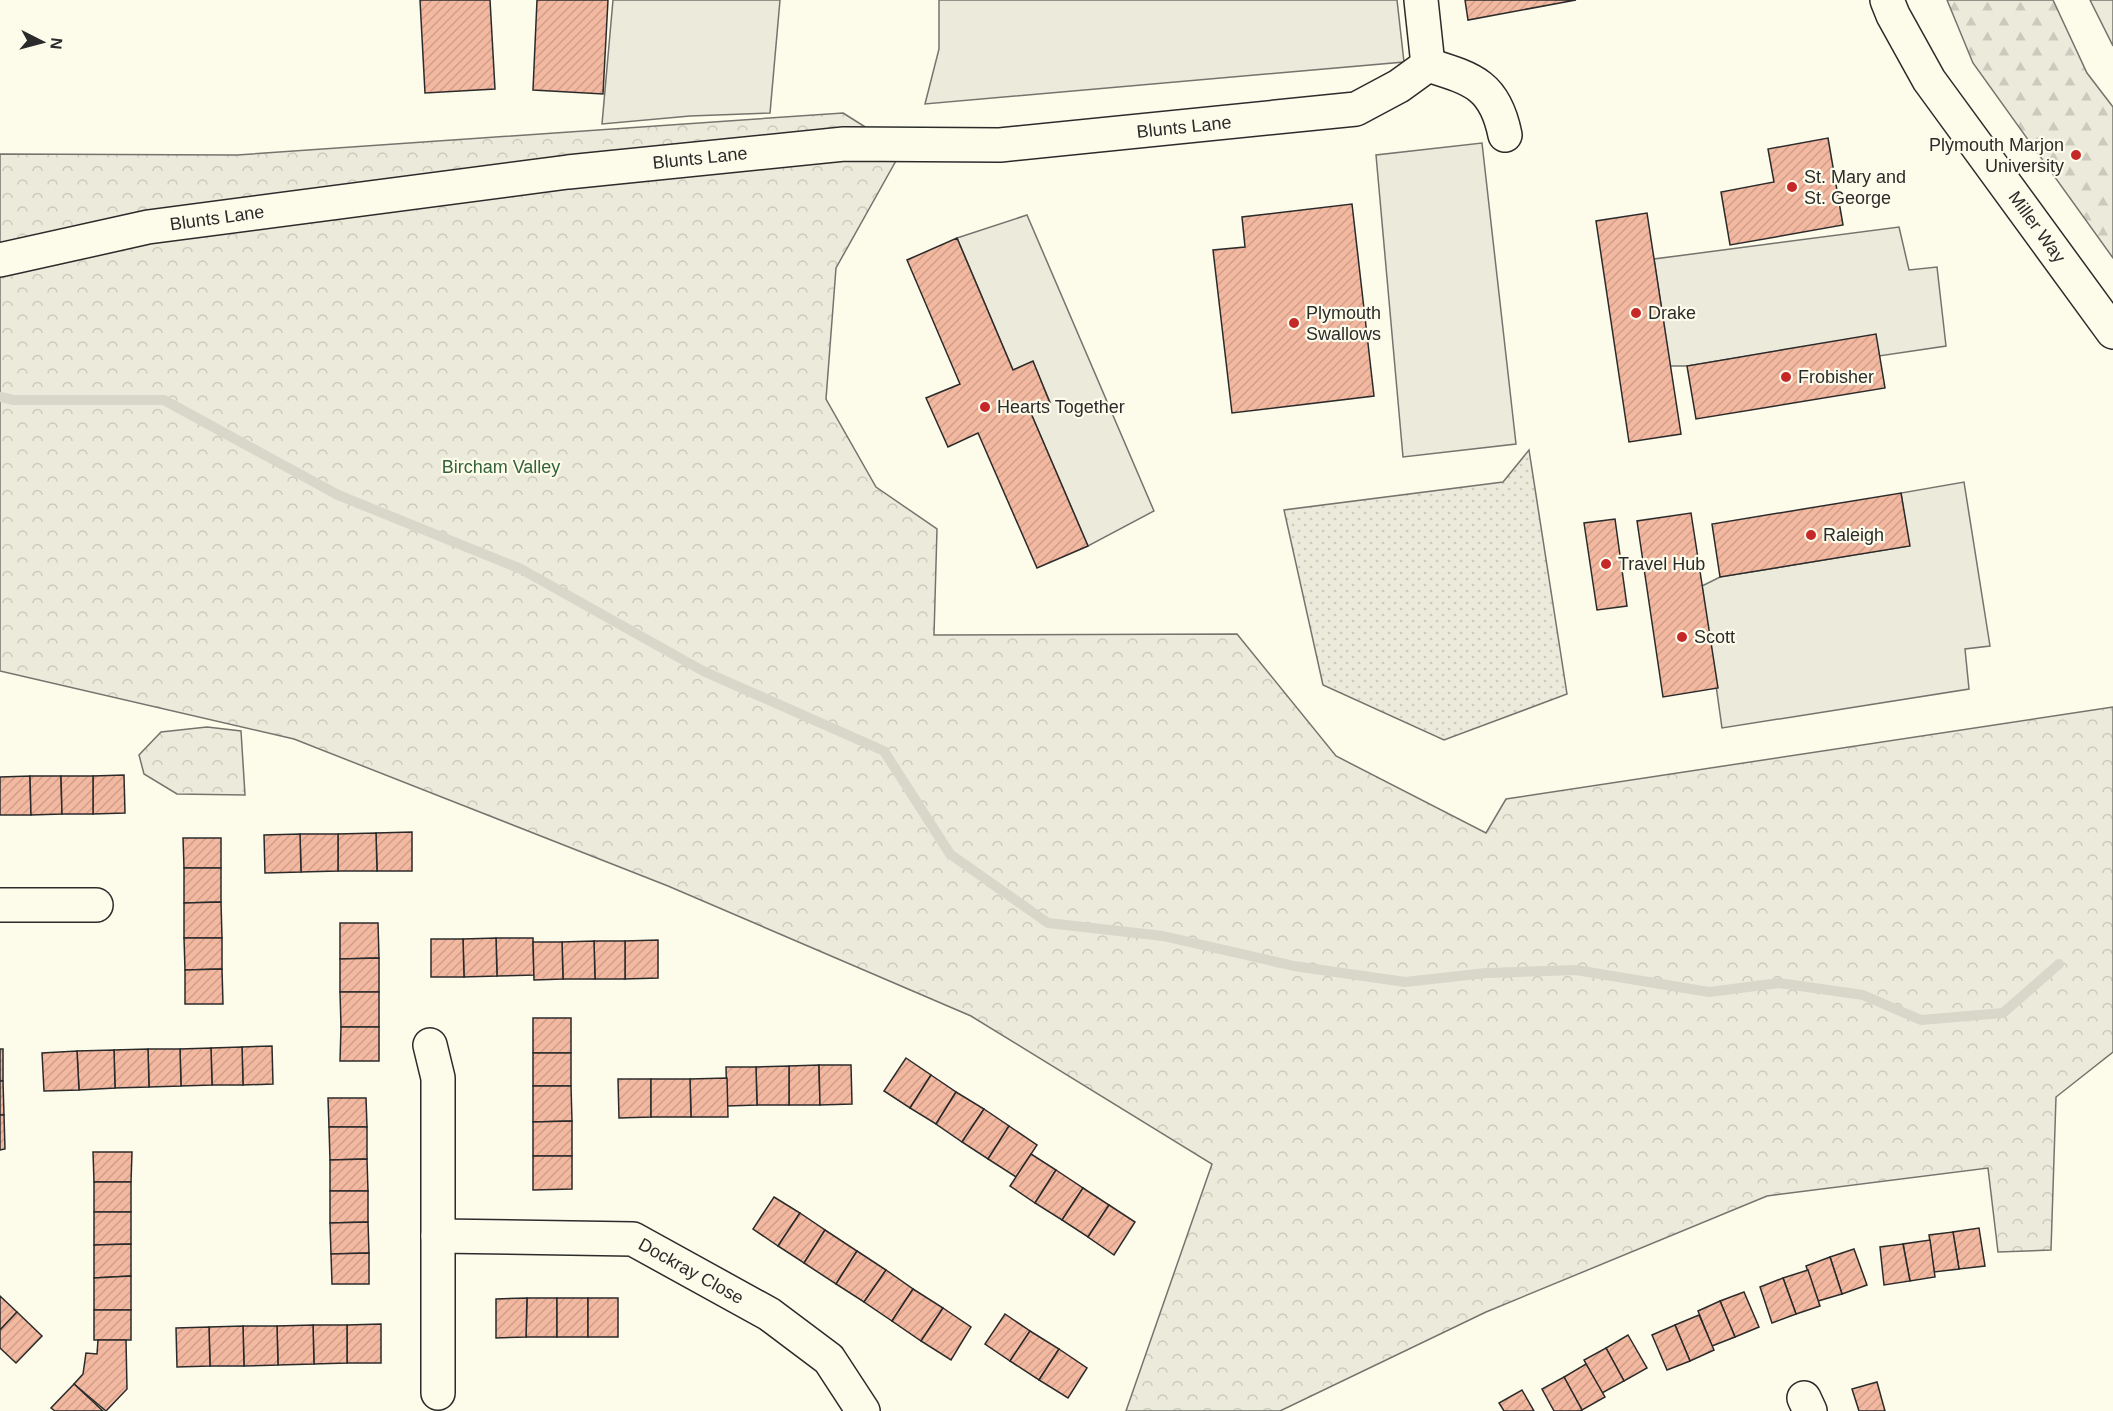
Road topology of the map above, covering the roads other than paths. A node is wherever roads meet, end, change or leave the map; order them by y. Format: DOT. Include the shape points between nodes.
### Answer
graph roads {
  1 [pos="1421,0"];
  2 [pos="1887,0"];
  3 [pos="1428,65"];
  4 [pos="1505,135"];
  5 [pos="0,260"];
  6 [pos="2113,332"];
  7 [pos="0,905"];
  8 [pos="96,905"];
  9 [pos="430,1045"];
  10 [pos="438,1236"];
  11 [pos="438,1393"];
  12 [pos="863,1411"];
  1 -- 3 [label="street"];
  2 -- 6 [label="street, Miller Way" via="1929,80"];
  3 -- 4 [label="street" via="1466,77 1485,88 1496,103"];
  3 -- 5 [label="street, Blunts Lane" via="1356,109 1000,146 844,144 773,149 148,227"];
  7 -- 8 [label="street"];
  9 -- 10 [label="street" via="438,1078"];
  10 -- 11 [label="street"];
  10 -- 12 [label="street, Dockray Close" via="633,1239 777,1320 829,1359"];
}
